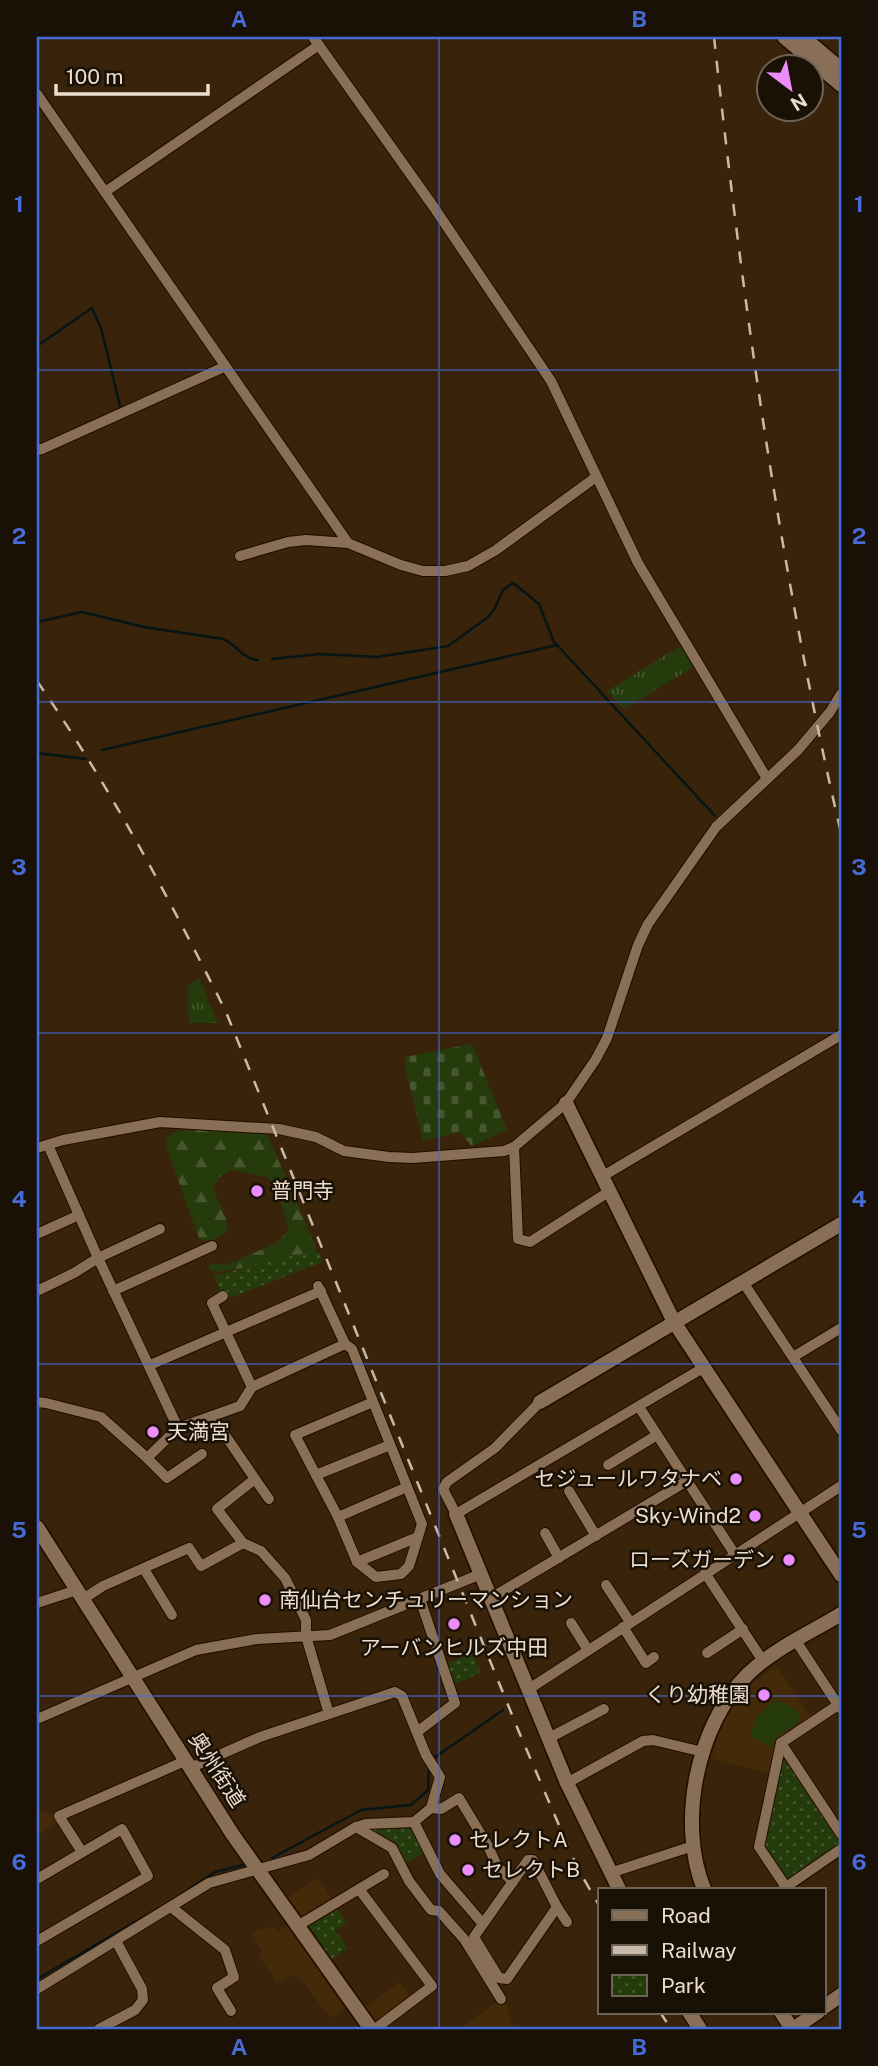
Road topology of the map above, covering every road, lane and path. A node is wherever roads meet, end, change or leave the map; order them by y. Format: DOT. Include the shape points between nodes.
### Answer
graph roads {
  1 [pos="784,37"];
  2 [pos="803,37"];
  3 [pos="316,41"];
  4 [pos="841,69"];
  5 [pos="841,85"];
  6 [pos="37,94"];
  7 [pos="105,192"];
  8 [pos="225,367"];
  9 [pos="37,450"];
  10 [pos="596,477"];
  11 [pos="348,543"];
  12 [pos="240,556"];
  13 [pos="841,694"];
  14 [pos="766,777"];
  15 [pos="841,1035"];
  16 [pos="566,1103"];
  17 [pos="48,1145"];
  18 [pos="514,1147"];
  19 [pos="37,1148"];
  20 [pos="603,1176"];
  21 [pos="610,1191"];
  22 [pos="79,1215"];
  23 [pos="841,1224"];
  24 [pos="160,1228"];
  25 [pos="37,1234"];
  26 [pos="212,1246"];
  27 [pos="98,1258"];
  28 [pos="743,1282"];
  29 [pos="37,1291"];
  30 [pos="113,1291"];
  31 [pos="223,1296"];
  32 [pos="674,1322"];
  33 [pos="841,1328"];
  34 [pos="225,1331"];
  35 [pos="345,1344"];
  36 [pos="793,1357"];
  37 [pos="150,1365"];
  38 [pos="703,1368"];
  39 [pos="252,1387"];
  40 [pos="37,1402"];
  41 [pos="373,1402"];
  42 [pos="540,1402"];
  43 [pos="639,1407"];
  44 [pos="212,1416"];
  45 [pos="178,1428"];
  46 [pos="841,1430"];
  47 [pos="657,1435"];
  48 [pos="390,1445"];
  49 [pos="202,1454"];
  50 [pos="147,1458"];
  51 [pos="608,1465"];
  52 [pos="316,1475"];
  53 [pos="255,1479"];
  54 [pos="687,1481"];
  55 [pos="841,1486"];
  56 [pos="407,1488"];
  57 [pos="569,1491"];
  58 [pos="269,1499"];
  59 [pos="800,1511"];
  60 [pos="456,1514"];
  61 [pos="338,1517"];
  62 [pos="37,1527"];
  63 [pos="545,1533"];
  64 [pos="596,1536"];
  65 [pos="418,1537"];
  66 [pos="243,1543"];
  67 [pos="734,1553"];
  68 [pos="559,1558"];
  69 [pos="357,1562"];
  70 [pos="144,1570"];
  71 [pos="705,1573"];
  72 [pos="481,1574"];
  73 [pos="841,1575"];
  74 [pos="606,1584"];
  75 [pos="80,1595"];
  76 [pos="491,1598"];
  77 [pos="420,1599"];
  78 [pos="37,1603"];
  79 [pos="841,1614"];
  80 [pos="172,1615"];
  81 [pos="571,1623"];
  82 [pos="627,1625"];
  83 [pos="743,1629"];
  84 [pos="306,1636"];
  85 [pos="796,1641"];
  86 [pos="588,1650"];
  87 [pos="707,1653"];
  88 [pos="653,1657"];
  89 [pos="764,1661"];
  90 [pos="133,1678"];
  91 [pos="529,1689"];
  92 [pos="839,1707"];
  93 [pos="604,1710"];
  94 [pos="329,1714"];
  95 [pos="37,1719"];
  96 [pos="417,1732"];
  97 [pos="549,1738"];
  98 [pos="781,1743"];
  99 [pos="703,1752"];
  100 [pos="187,1765"];
  101 [pos="567,1783"];
  102 [pos="431,1808"];
  103 [pos="414,1822"];
  104 [pos="356,1827"];
  105 [pos="841,1834"];
  106 [pos="693,1846"];
  107 [pos="841,1849"];
  108 [pos="82,1852"];
  109 [pos="259,1870"];
  110 [pos="384,1874"];
  111 [pos="611,1874"];
  112 [pos="37,1879"];
  113 [pos="513,1882"];
  114 [pos="618,1888"];
  115 [pos="704,1888"];
  116 [pos="784,1888"];
  117 [pos="359,1889"];
  118 [pos="171,1907"];
  119 [pos="557,1907"];
  120 [pos="567,1922"];
  121 [pos="483,1924"];
  122 [pos="299,1925"];
  123 [pos="37,1941"];
  124 [pos="116,1941"];
  125 [pos="37,1989"];
  126 [pos="841,1995"];
  127 [pos="500,1999"];
  128 [pos="826,2006"];
  129 [pos="231,2011"];
  130 [pos="690,2014"];
  131 [pos="782,2014"];
  132 [pos="815,2014"];
  133 [pos="99,2029"];
  134 [pos="373,2029"];
  135 [pos="700,2029"];
  136 [pos="793,2029"];
  1 -- 5 [label="street"];
  2 -- 4 [label="street"];
  3 -- 7 [label="street"];
  3 -- 10 [label="street" via="551,381"];
  6 -- 7 [label="street"];
  7 -- 8 [label="street"];
  8 -- 9 [label="street"];
  8 -- 11 [label="street"];
  10 -- 11 [label="street" via="468,566 423,571"];
  10 -- 14 [label="street" via="638,563"];
  11 -- 12 [label="street" via="306,540"];
  13 -- 14 [label="street" via="814,733"];
  14 -- 16 [label="street" via="716,827 648,924 607,1038"];
  15 -- 20 [label="street"];
  16 -- 18 [label="street"];
  16 -- 20 [label="street"];
  17 -- 18 [label="street" via="160,1122 279,1129 316,1137 344,1151 389,1157"];
  17 -- 19 [label="street"];
  17 -- 22 [label="street"];
  18 -- 21 [label="street" via="518,1239 530,1242"];
  20 -- 21 [label="street"];
  21 -- 32 [label="street"];
  22 -- 25 [label="street"];
  22 -- 27 [label="street"];
  23 -- 28 [label="street"];
  24 -- 27 [label="street"];
  26 -- 30 [label="street"];
  27 -- 29 [label="street"];
  27 -- 30 [label="street"];
  28 -- 32 [label="street"];
  28 -- 36 [label="street"];
  30 -- 37 [label="street"];
  31 -- 34 [label="street" via="212,1303"];
  32 -- 38 [label="street"];
  32 -- 42 [label="street"];
  33 -- 36 [label="street"];
  34 -- 35 [label="street" via="320,1288"];
  34 -- 37 [label="street"];
  34 -- 39 [label="street"];
  35 -- 39 [label="street"];
  35 -- 41 [label="street" via="352,1349"];
  36 -- 46 [label="street"];
  37 -- 45 [label="street"];
  38 -- 43 [label="street"];
  38 -- 59 [label="street"];
  39 -- 44 [label="street" via="240,1406"];
  40 -- 50 [label="street" via="101,1417"];
  41 -- 48 [label="street"];
  41 -- 52 [label="street" via="295,1435"];
  42 -- 60 [label="street" via="495,1448 447,1482 443,1489"];
  43 -- 47 [label="street"];
  43 -- 60 [label="street"];
  44 -- 45 [label="street"];
  44 -- 53 [label="street"];
  45 -- 50 [label="street"];
  47 -- 51 [label="street"];
  47 -- 54 [label="street"];
  48 -- 52 [label="street"];
  48 -- 56 [label="street"];
  49 -- 50 [label="street" via="167,1478"];
  52 -- 61 [label="street"];
  53 -- 58 [label="street"];
  53 -- 66 [label="street" via="217,1509"];
  54 -- 64 [label="street"];
  54 -- 67 [label="street"];
  55 -- 59 [label="street"];
  56 -- 61 [label="street"];
  56 -- 65 [label="street" via="422,1524"];
  57 -- 64 [label="street"];
  59 -- 67 [label="street"];
  59 -- 73 [label="street"];
  60 -- 72 [label="street"];
  61 -- 69 [label="street"];
  62 -- 75 [label="street, 奥州街道"];
  63 -- 68 [label="street"];
  64 -- 68 [label="street"];
  65 -- 69 [label="street"];
  65 -- 69 [label="street" via="409,1566 401,1574 376,1577"];
  66 -- 70 [label="street" via="201,1566 190,1548"];
  66 -- 84 [label="street" via="261,1551 281,1572 306,1620"];
  67 -- 71 [label="street"];
  68 -- 76 [label="street"];
  70 -- 75 [label="street"];
  70 -- 80 [label="street"];
  71 -- 82 [label="street"];
  71 -- 83 [label="street"];
  72 -- 76 [label="street"];
  72 -- 77 [label="street"];
  74 -- 82 [label="street"];
  75 -- 78 [label="street"];
  75 -- 90 [label="street, 奥州街道"];
  76 -- 91 [label="street"];
  77 -- 84 [label="street" via="330,1635"];
  77 -- 96 [label="street" via="456,1703"];
  79 -- 85 [label="street"];
  81 -- 86 [label="street"];
  82 -- 86 [label="street"];
  82 -- 88 [label="street" via="646,1663"];
  83 -- 87 [label="street"];
  83 -- 89 [label="street"];
  84 -- 90 [label="street" via="196,1650"];
  84 -- 94 [label="street"];
  85 -- 89 [label="street"];
  85 -- 92 [label="street"];
  86 -- 91 [label="street"];
  89 -- 99 [label="street" via="730,1695"];
  90 -- 95 [label="street"];
  90 -- 100 [label="street, 奥州街道"];
  91 -- 97 [label="street"];
  92 -- 98 [label="street"];
  93 -- 97 [label="street"];
  94 -- 96 [label="street" via="395,1692 402,1696"];
  94 -- 100 [label="street"];
  96 -- 102 [label="street" via="440,1777"];
  97 -- 101 [label="street"];
  98 -- 105 [label="street"];
  98 -- 116 [label="street" via="759,1847"];
  99 -- 101 [label="street" via="643,1741"];
  99 -- 106 [label="street" via="691,1821"];
  100 -- 108 [label="street" via="59,1816"];
  100 -- 109 [label="street, 奥州街道"];
  101 -- 111 [label="street"];
  102 -- 103 [label="street"];
  102 -- 113 [label="street" via="441,1809 459,1798 497,1866"];
  103 -- 104 [label="street"];
  103 -- 121 [label="street" via="440,1874"];
  104 -- 109 [label="street" via="309,1855"];
  104 -- 127 [label="street" via="392,1848 430,1910 439,1911 464,1939"];
  106 -- 111 [label="street"];
  106 -- 115 [label="street"];
  107 -- 116 [label="street"];
  108 -- 112 [label="street"];
  108 -- 123 [label="street" via="121,1829 148,1876"];
  109 -- 118 [label="street" via="209,1884"];
  109 -- 122 [label="street, 奥州街道"];
  110 -- 117 [label="street"];
  111 -- 114 [label="street"];
  113 -- 119 [label="street" via="528,1860 533,1860"];
  113 -- 121 [label="street"];
  117 -- 122 [label="street"];
  117 -- 134 [label="street" via="432,1986"];
  118 -- 124 [label="street"];
  118 -- 129 [label="street" via="225,1950 234,1978 217,1988"];
  119 -- 120 [label="street"];
  119 -- 121 [label="street" via="507,1979 499,1978 474,1937"];
  122 -- 134 [label="street, 奥州街道"];
  124 -- 125 [label="street"];
  124 -- 133 [label="street" via="142,1989 143,2000 135,2010"];
  126 -- 128 [label="street"];
  130 -- 135 [label="street"];
  131 -- 136 [label="street"];
  132 -- 136 [label="street"];
}
